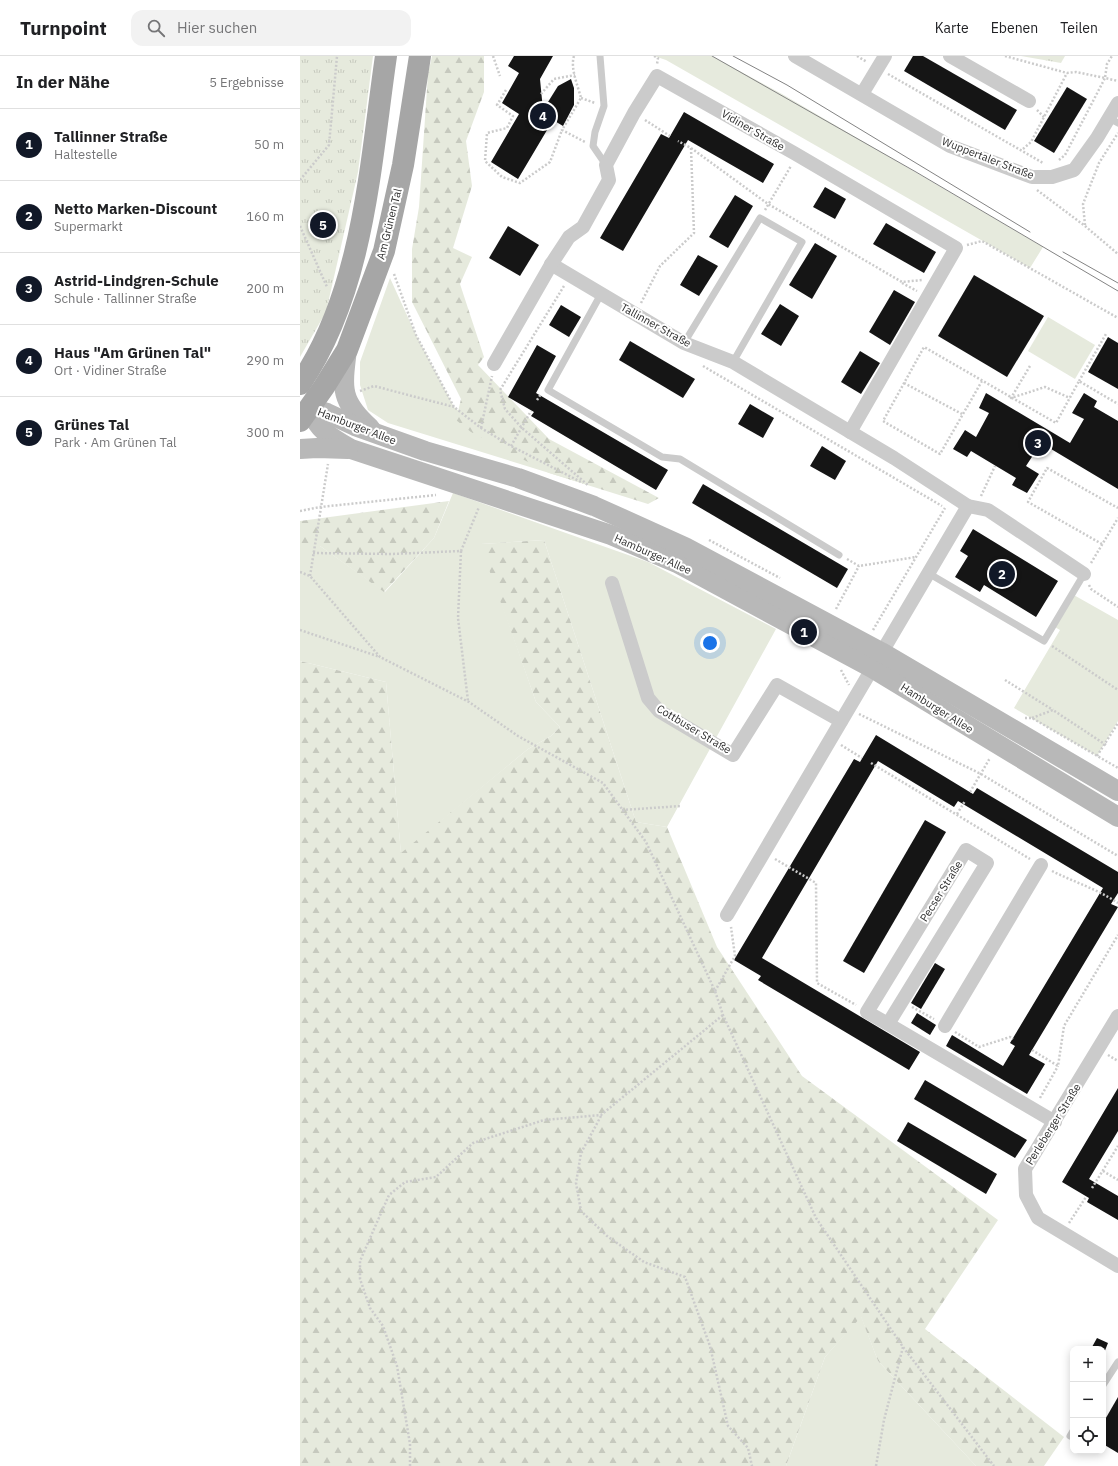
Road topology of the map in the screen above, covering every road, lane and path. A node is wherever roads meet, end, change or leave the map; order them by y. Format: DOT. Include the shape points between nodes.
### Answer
graph roads {
  1 [pos="337,56"];
  2 [pos="386,56"];
  3 [pos="420,56"];
  4 [pos="494,56"];
  5 [pos="574,56"];
  6 [pos="600,56"];
  7 [pos="795,56"];
  8 [pos="857,56"];
  9 [pos="885,56"];
  10 [pos="950,56"];
  11 [pos="1005,56"];
  12 [pos="1112,56"];
  13 [pos="878,68"];
  14 [pos="1067,73"];
  15 [pos="575,75"];
  16 [pos="500,76"];
  17 [pos="1105,78"];
  18 [pos="1118,81"];
  19 [pos="506,90"];
  20 [pos="541,94"];
  21 [pos="862,94"];
  22 [pos="1029,101"];
  23 [pos="1118,103"];
  24 [pos="634,113"];
  25 [pos="1114,121"];
  26 [pos="562,130"];
  27 [pos="1118,133"];
  28 [pos="670,136"];
  29 [pos="678,141"];
  30 [pos="593,146"];
  31 [pos="691,148"];
  32 [pos="1023,149"];
  33 [pos="798,156"];
  34 [pos="1050,163"];
  35 [pos="1056,163"];
  36 [pos="606,165"];
  37 [pos="300,180"];
  38 [pos="1031,185"];
  39 [pos="768,204"];
  40 [pos="760,218"];
  41 [pos="300,226"];
  42 [pos="1085,226"];
  43 [pos="956,248"];
  44 [pos="384,251"];
  45 [pos="1117,253"];
  46 [pos="1118,257"];
  47 [pos="551,264"];
  48 [pos="939,277"];
  49 [pos="902,282"];
  50 [pos="571,289"];
  51 [pos="601,294"];
  52 [pos="928,297"];
  53 [pos="337,310"];
  54 [pos="635,314"];
  55 [pos="1118,318"];
  56 [pos="1106,334"];
  57 [pos="684,343"];
  58 [pos="347,350"];
  59 [pos="733,362"];
  60 [pos="494,364"];
  61 [pos="699,364"];
  62 [pos="1030,366"];
  63 [pos="303,380"];
  64 [pos="982,381"];
  65 [pos="1079,381"];
  66 [pos="904,382"];
  67 [pos="357,392"];
  68 [pos="1011,398"];
  69 [pos="1070,398"];
  70 [pos="1118,404"];
  71 [pos="454,407"];
  72 [pos="531,411"];
  73 [pos="303,413"];
  74 [pos="962,414"];
  75 [pos="480,428"];
  76 [pos="522,428"];
  77 [pos="374,432"];
  78 [pos="850,432"];
  79 [pos="511,446"];
  80 [pos="300,450"];
  81 [pos="350,450"];
  82 [pos="995,466"];
  83 [pos="588,486"];
  84 [pos="596,489"];
  85 [pos="437,495"];
  86 [pos="480,503"];
  87 [pos="320,507"];
  88 [pos="945,508"];
  89 [pos="1118,508"];
  90 [pos="968,510"];
  91 [pos="300,511"];
  92 [pos="1118,518"];
  93 [pos="704,538"];
  94 [pos="1102,544"];
  95 [pos="461,551"];
  96 [pos="313,554"];
  97 [pos="839,555"];
  98 [pos="916,557"];
  99 [pos="859,566"];
  100 [pos="300,572"];
  101 [pos="928,573"];
  102 [pos="1084,574"];
  103 [pos="310,576"];
  104 [pos="781,578"];
  105 [pos="612,583"];
  106 [pos="829,605"];
  107 [pos="1118,607"];
  108 [pos="300,630"];
  109 [pos="872,632"];
  110 [pos="1044,641"];
  111 [pos="380,657"];
  112 [pos="877,660"];
  113 [pos="1005,680"];
  114 [pos="1118,690"];
  115 [pos="469,702"];
  116 [pos="1053,710"];
  117 [pos="845,715"];
  118 [pos="1032,718"];
  119 [pos="1118,722"];
  120 [pos="830,739"];
  121 [pos="1106,745"];
  122 [pos="992,756"];
  123 [pos="1097,756"];
  124 [pos="862,758"];
  125 [pos="871,763"];
  126 [pos="981,774"];
  127 [pos="1118,791"];
  128 [pos="970,792"];
  129 [pos="965,801"];
  130 [pos="681,806"];
  131 [pos="622,810"];
  132 [pos="957,814"];
  133 [pos="1118,817"];
  134 [pos="764,852"];
  135 [pos="1118,856"];
  136 [pos="1041,865"];
  137 [pos="1118,903"];
  138 [pos="727,915"];
  139 [pos="1118,935"];
  140 [pos="716,991"];
  141 [pos="867,1012"];
  142 [pos="723,1015"];
  143 [pos="1118,1016"];
  144 [pos="888,1024"];
  145 [pos="945,1026"];
  146 [pos="1032,1050"];
  147 [pos="1058,1066"];
  148 [pos="1034,1109"];
  149 [pos="601,1115"];
  150 [pos="1055,1122"];
  151 [pos="1118,1146"];
  152 [pos="1103,1171"];
  153 [pos="1118,1180"];
  154 [pos="1092,1188"];
  155 [pos="1086,1197"];
  156 [pos="1063,1233"];
  157 [pos="1118,1266"];
  158 [pos="903,1347"];
  159 [pos="1118,1362"];
  160 [pos="1105,1382"];
  161 [pos="410,1466"];
  162 [pos="752,1466"];
  163 [pos="876,1466"];
  164 [pos="994,1466"];
  1 -- 37 [label="path" via="329,145"];
  2 -- 53 [label="main road" via="355,260"];
  3 -- 44 [label="main road, Am Grünen Tal" via="403,165"];
  4 -- 16 [label="path"];
  5 -- 15 [label="path"];
  6 -- 30 [label="lane" via="604,106"];
  7 -- 21 [label="street, Wuppertaler Straße"];
  8 -- 13 [label="path"];
  9 -- 13 [label="street"];
  10 -- 22 [label="street"];
  11 -- 14 [label="path"];
  12 -- 17 [label="path" via="1107,64"];
  13 -- 21 [label="street"];
  13 -- 34 [label="path" via="1044,164"];
  14 -- 17 [label="path" via="1076,72"];
  14 -- 32 [label="path" via="1031,142"];
  15 -- 20 [label="path" via="554,79"];
  15 -- 26 [label="path" via="581,98"];
  17 -- 18 [label="path"];
  17 -- 35 [label="path" via="1065,155"];
  19 -- 26 [label="path" via="497,105 514,116 507,128 486,134 485,161 502,177 520,184 550,162"];
  21 -- 25 [label="street, Wuppertaler Straße" via="950,146 1032,178 1052,178 1074,170 1097,138"];
  23 -- 25 [label="street, Wuppertaler Straße"];
  24 -- 28 [label="path"];
  24 -- 33 [label="street, Vidiner Straße" via="657,76"];
  24 -- 36 [label="street, Vidiner Straße"];
  26 -- 30 [label="path"];
  27 -- 42 [label="path" via="1099,163 1083,204"];
  29 -- 31 [label="path"];
  30 -- 36 [label="lane"];
  31 -- 39 [label="path"];
  31 -- 54 [label="path" via="694,233 660,266"];
  33 -- 39 [label="path"];
  33 -- 43 [label="street, Vidiner Straße"];
  36 -- 47 [label="street" via="609,180 583,227 569,237"];
  38 -- 42 [label="path"];
  39 -- 40 [label="path"];
  39 -- 49 [label="path"];
  40 -- 57 [label="lane"];
  40 -- 59 [label="lane" via="802,242"];
  41 -- 53 [label="path"];
  42 -- 45 [label="path"];
  43 -- 48 [label="street"];
  43 -- 55 [label="path" via="982,241"];
  44 -- 58 [label="main road, Am Grünen Tal"];
  44 -- 71 [label="path" via="416,335"];
  45 -- 46 [label="path"];
  47 -- 51 [label="street, Tallinner Straße"];
  47 -- 60 [label="street"];
  48 -- 49 [label="path"];
  48 -- 52 [label="street"];
  49 -- 52 [label="path"];
  50 -- 76 [label="path" via="564,285 500,390 505,409"];
  51 -- 54 [label="street, Tallinner Straße"];
  51 -- 97 [label="lane" via="548,390 662,457 680,459"];
  52 -- 78 [label="street"];
  53 -- 63 [label="main road" via="322,346"];
  54 -- 57 [label="street, Tallinner Straße"];
  56 -- 65 [label="path"];
  57 -- 59 [label="street, Tallinner Straße"];
  58 -- 73 [label="main road, Am Grünen Tal"];
  58 -- 77 [label="street" via="344,370 347,401 353,413"];
  59 -- 78 [label="street, Tallinner Straße"];
  60 -- 75 [label="path"];
  61 -- 88 [label="path"];
  62 -- 68 [label="path"];
  63 -- 73 [label="main road"];
  64 -- 66 [label="path" via="924,347"];
  64 -- 68 [label="path"];
  64 -- 74 [label="path"];
  65 -- 69 [label="path"];
  65 -- 70 [label="path"];
  66 -- 74 [label="path"];
  66 -- 74 [label="path" via="883,421 940,454"];
  67 -- 71 [label="path" via="374,386"];
  68 -- 69 [label="path" via="1045,387"];
  68 -- 69 [label="path" via="1056,423"];
  71 -- 75 [label="path"];
  72 -- 76 [label="path"];
  73 -- 77 [label="street, Hamburger Allee" via="327,413"];
  73 -- 81 [label="street, Hamburger Allee" via="326,434"];
  75 -- 79 [label="path"];
  76 -- 79 [label="path"];
  76 -- 83 [label="path"];
  77 -- 112 [label="street, Hamburger Allee" via="518,478 594,506 685,547"];
  78 -- 90 [label="street, Tallinner Straße"];
  79 -- 83 [label="path"];
  80 -- 81 [label="street"];
  81 -- 112 [label="street, Hamburger Allee" via="611,536 677,563"];
  82 -- 90 [label="path"];
  83 -- 84 [label="path"];
  85 -- 87 [label="path"];
  86 -- 95 [label="path"];
  87 -- 91 [label="path"];
  87 -- 96 [label="path"];
  88 -- 90 [label="path"];
  88 -- 98 [label="path"];
  89 -- 94 [label="path" via="1048,468 1028,502"];
  90 -- 101 [label="street"];
  90 -- 102 [label="street, Tallinner Straße" via="988,510"];
  92 -- 94 [label="path"];
  93 -- 104 [label="path"];
  94 -- 102 [label="path"];
  95 -- 96 [label="path"];
  95 -- 115 [label="path" via="458,618"];
  96 -- 103 [label="path"];
  97 -- 99 [label="path"];
  98 -- 99 [label="path"];
  98 -- 109 [label="path"];
  99 -- 106 [label="path" via="836,609"];
  100 -- 103 [label="path"];
  101 -- 110 [label="lane"];
  101 -- 112 [label="street"];
  102 -- 107 [label="path" via="1091,589"];
  102 -- 110 [label="lane"];
  103 -- 111 [label="path"];
  105 -- 117 [label="street, Cottbuser Straße" via="648,698 659,711 733,755 777,685"];
  108 -- 111 [label="path"];
  110 -- 114 [label="path"];
  111 -- 115 [label="path"];
  112 -- 117 [label="street"];
  112 -- 127 [label="street, Hamburger Allee"];
  112 -- 133 [label="street, Hamburger Allee"];
  113 -- 116 [label="path"];
  115 -- 131 [label="path" via="518,736 602,783"];
  116 -- 118 [label="path"];
  116 -- 121 [label="path"];
  117 -- 120 [label="street"];
  117 -- 126 [label="path"];
  119 -- 121 [label="path"];
  120 -- 124 [label="path"];
  120 -- 134 [label="street"];
  121 -- 123 [label="path"];
  122 -- 126 [label="path"];
  125 -- 132 [label="path"];
  126 -- 128 [label="path"];
  126 -- 135 [label="path"];
  129 -- 132 [label="path"];
  130 -- 131 [label="path"];
  131 -- 140 [label="path" via="646,842"];
  132 -- 136 [label="path"];
  134 -- 138 [label="street"];
  134 -- 141 [label="path" via="816,883 817,982"];
  136 -- 137 [label="path" via="1080,885 1096,889"];
  136 -- 145 [label="street"];
  138 -- 140 [label="path" via="735,956"];
  139 -- 147 [label="path" via="1064,1026"];
  140 -- 142 [label="path"];
  141 -- 144 [label="street"];
  141 -- 144 [label="street, Pecser Straße" via="966,850 987,863"];
  142 -- 149 [label="path"];
  142 -- 158 [label="path" via="816,1218"];
  143 -- 150 [label="street, Perleberger Straße"];
  144 -- 148 [label="street"];
  146 -- 147 [label="path"];
  147 -- 148 [label="path"];
  148 -- 150 [label="street"];
  149 -- 161 [label="path" via="544,1120 473,1142 436,1177 405,1182 389,1195 360,1261 360,1279 370,1308 383,1326 397,1366 410,1444"];
  149 -- 162 [label="path" via="581,1154 576,1183 581,1210 607,1236 644,1262 685,1278 710,1346 728,1426 748,1448"];
  150 -- 156 [label="street, Perleberger Straße" via="1025,1169 1026,1195 1038,1218"];
  151 -- 152 [label="path"];
  152 -- 153 [label="path"];
  152 -- 154 [label="path"];
  155 -- 156 [label="path"];
  156 -- 157 [label="street, Perleberger Straße"];
  158 -- 163 [label="path" via="884,1420"];
  158 -- 164 [label="path"];
  159 -- 160 [label="lane"];
}
